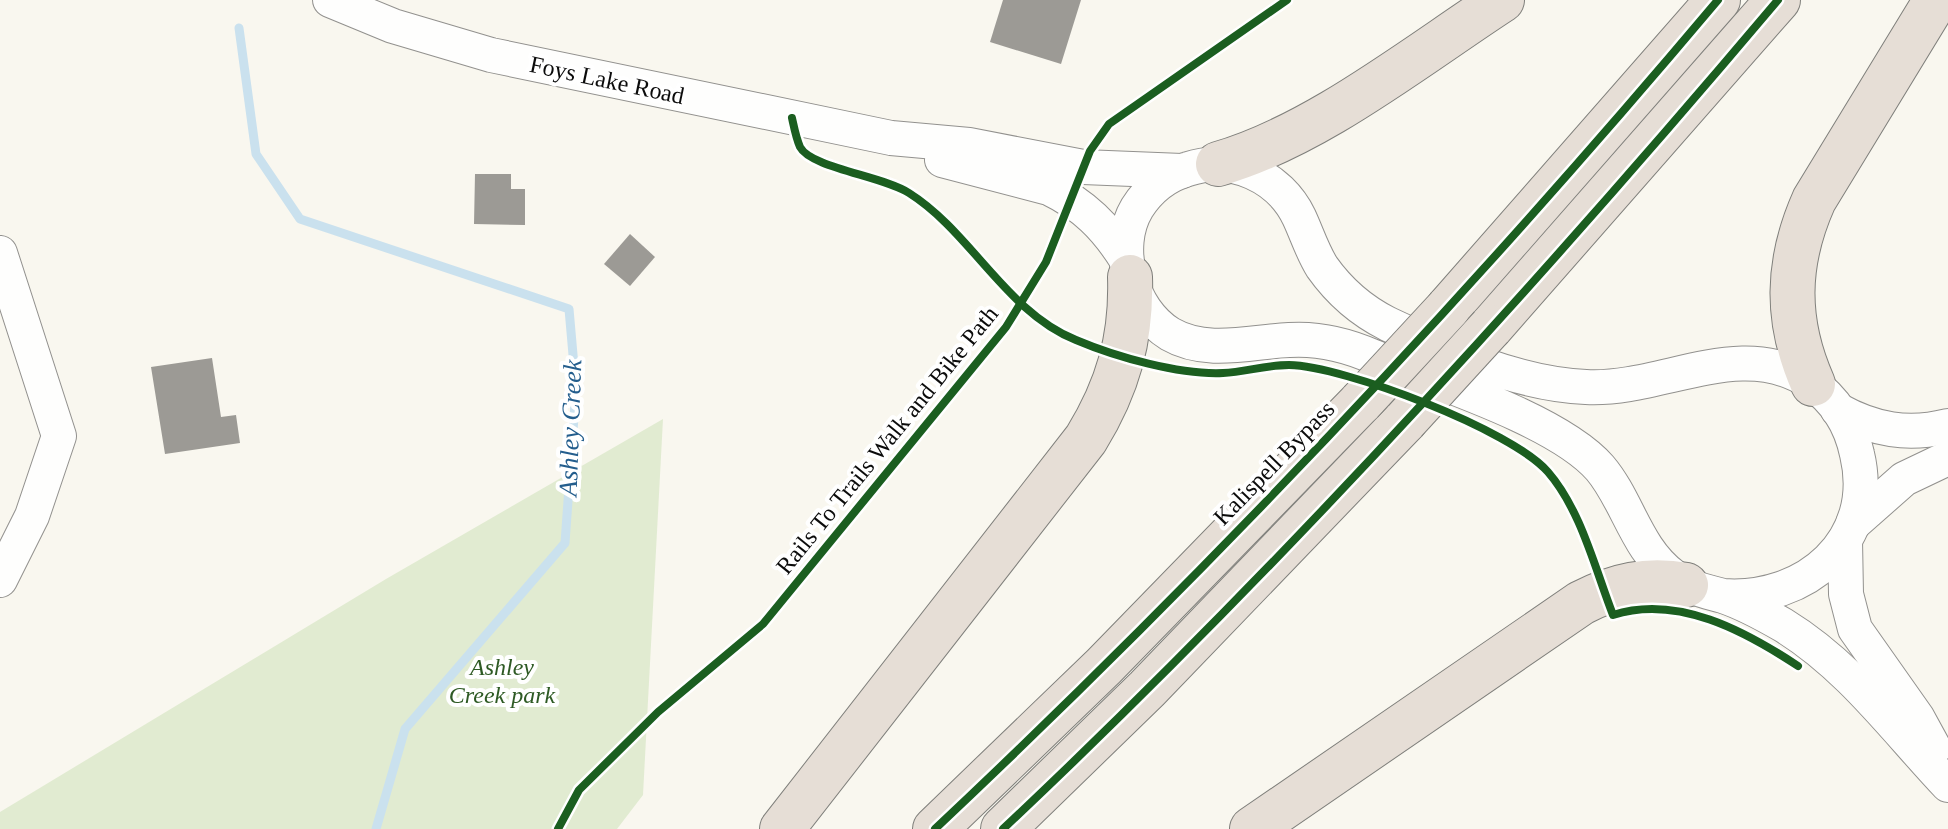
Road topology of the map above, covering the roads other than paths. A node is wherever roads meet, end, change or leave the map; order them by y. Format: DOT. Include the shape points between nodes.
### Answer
graph roads {
  1 [pos="330,0"];
  2 [pos="1502,0"];
  3 [pos="1718,0"];
  4 [pos="1778,0"];
  5 [pos="1936,0"];
  6 [pos="891,138"];
  7 [pos="1200,167"];
  8 [pos="0,253"];
  9 [pos="1128,268"];
  10 [pos="1826,397"];
  11 [pos="1948,426"];
  12 [pos="1948,458"];
  13 [pos="1849,532"];
  14 [pos="0,580"];
  15 [pos="1705,590"];
  16 [pos="1948,778"];
  17 [pos="1948,785"];
  18 [pos="782,829"];
  19 [pos="935,829"];
  20 [pos="1003,829"];
  21 [pos="1252,829"];
  1 -- 6 [label="street, Foys Lake Road" via="393,26 491,55"];
  2 -- 7 [label="highway" via="1299,132 1246,156"];
  3 -- 19 [label="highway, Kalispell Bypass, bridge" via="1361,402 1114,656"];
  4 -- 20 [label="highway, bridge" via="1405,421 1212,623"];
  5 -- 10 [label="highway" via="1814,200 1794,254 1791,310 1803,361"];
  6 -- 7 [label="street, Foys Lake Road" via="969,145 1083,167"];
  6 -- 9 [label="street, Foys Lake Road" via="950,163 1065,196 1094,217"];
  7 -- 9 [label="street" via="1150,191 1138,206 1130,223"];
  7 -- 10 [label="street, Foys Lake Road" via="1249,170 1276,187 1299,217 1324,270 1367,312 1510,374 1562,385 1620,387 1719,364 1760,363 1779,367"];
  8 -- 14 [label="street" via="59,436 32,516"];
  9 -- 15 [label="street, Foys Lake Road" via="1148,315 1177,338 1210,345 1293,339 1342,345 1547,428 1600,468 1669,574"];
  9 -- 18 [label="highway" via="1124,355 1086,439"];
  10 -- 11 [label="street, Foys Lake Road" via="1891,430"];
  10 -- 13 [label="street" via="1848,426 1860,463 1861,483"];
  12 -- 13 [label="street" via="1904,479"];
  13 -- 15 [label="street" via="1821,568 1787,589 1767,595"];
  13 -- 16 [label="street" via="1846,594 1855,629 1917,717"];
  15 -- 17 [label="street, Foys Lake Road" via="1781,624 1826,656"];
  15 -- 21 [label="highway" via="1666,581 1627,584 1581,603"];
}
